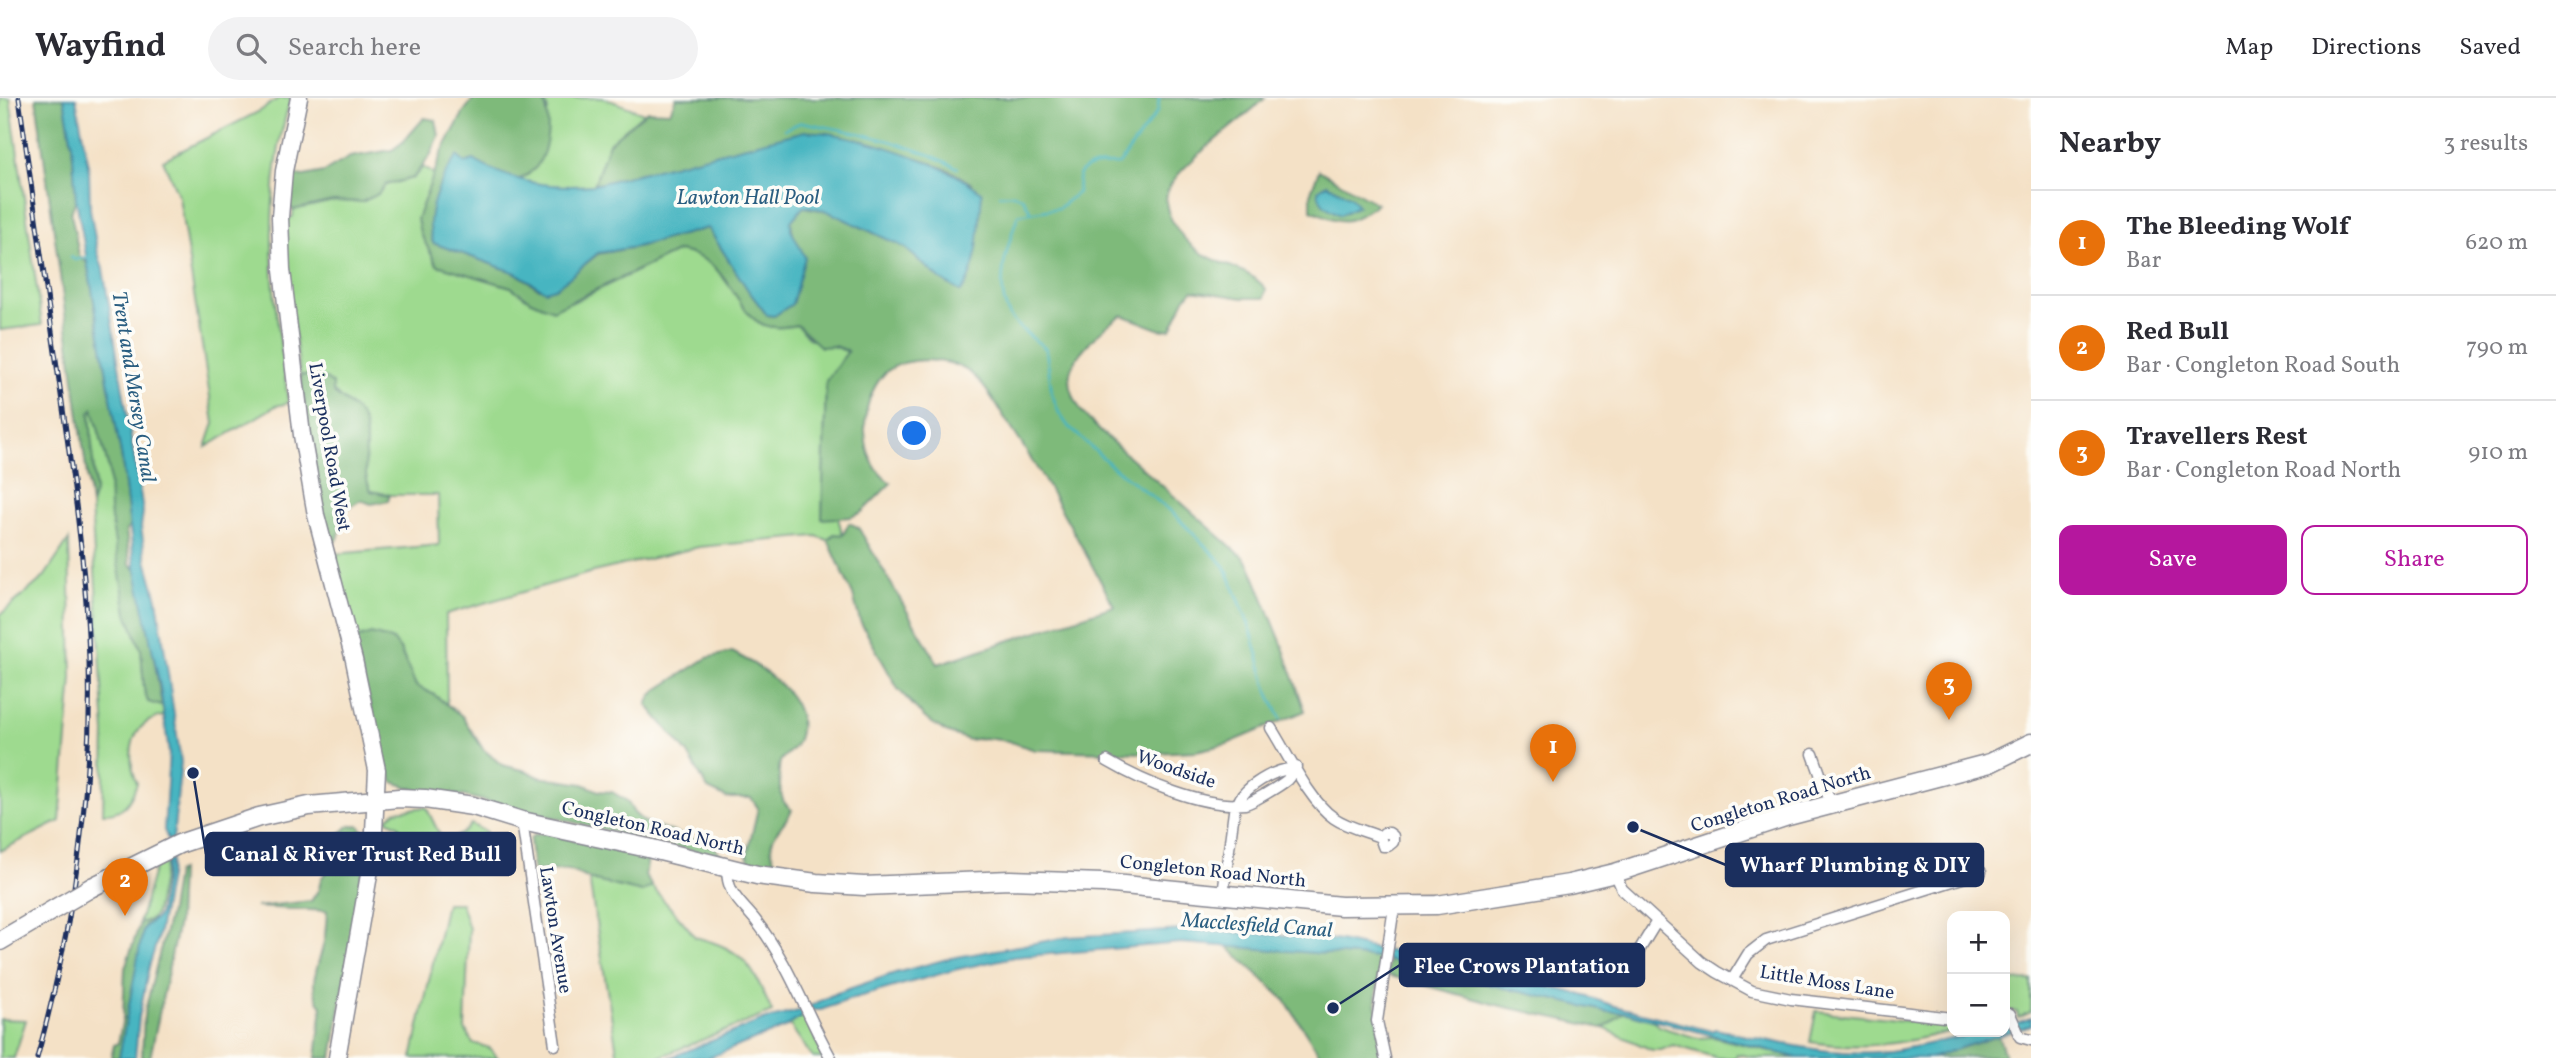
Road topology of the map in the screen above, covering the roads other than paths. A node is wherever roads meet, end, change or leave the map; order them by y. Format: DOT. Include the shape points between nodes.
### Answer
graph roads {
  1 [pos="299,98"];
  2 [pos="1271,728"];
  3 [pos="2031,743"];
  4 [pos="1812,754"];
  5 [pos="1107,761"];
  6 [pos="1294,768"];
  7 [pos="377,798"];
  8 [pos="1237,803"];
  9 [pos="1831,804"];
  10 [pos="522,821"];
  11 [pos="1380,837"];
  12 [pos="373,852"];
  13 [pos="407,855"];
  14 [pos="727,866"];
  15 [pos="1980,872"];
  16 [pos="1615,873"];
  17 [pos="1223,894"];
  18 [pos="1394,907"];
  19 [pos="1657,921"];
  20 [pos="0,941"];
  21 [pos="1634,956"];
  22 [pos="1732,980"];
  23 [pos="1947,1016"];
  24 [pos="2010,1018"];
  25 [pos="2031,1040"];
  26 [pos="555,1045"];
  27 [pos="337,1058"];
  28 [pos="831,1058"];
  29 [pos="1385,1058"];
  1 -- 7 [label="main road, Liverpool Road West" via="284,171 282,270 316,515 354,660 377,770"];
  2 -- 6 [label="street"];
  3 -- 9 [label="highway, Congleton Road North" via="1990,763"];
  4 -- 9 [label="street"];
  5 -- 8 [label="street, Woodside" via="1178,792"];
  6 -- 8 [label="street" via="1289,779 1247,804"];
  6 -- 11 [label="street" via="1335,819"];
  7 -- 10 [label="highway, Congleton Road North" via="461,804"];
  7 -- 12 [label="main road, Liverpool Road West"];
  7 -- 20 [label="highway, Congleton Road North, bridge" via="296,808 179,844 92,887"];
  8 -- 17 [label="street"];
  9 -- 16 [label="highway, Congleton Road North"];
  10 -- 14 [label="highway, Congleton Road North"];
  10 -- 26 [label="street, Lawton Avenue"];
  12 -- 13 [label="street"];
  12 -- 27 [label="main road, Liverpool Road West"];
  14 -- 17 [label="highway, Congleton Road North" via="757,875 864,886 1020,880"];
  14 -- 28 [label="street" via="730,890 790,973"];
  15 -- 22 [label="street" via="1766,940 1748,954"];
  16 -- 18 [label="highway, Congleton Road North" via="1484,899"];
  16 -- 19 [label="street, Little Moss Lane" via="1622,889"];
  17 -- 18 [label="highway, Congleton Road North"];
  18 -- 29 [label="street" via="1377,1021"];
  19 -- 21 [label="street"];
  19 -- 22 [label="street, Little Moss Lane" via="1702,962"];
  22 -- 23 [label="street, Little Moss Lane" via="1752,991 1791,999"];
  24 -- 25 [label="street" via="2018,1035"];
}
